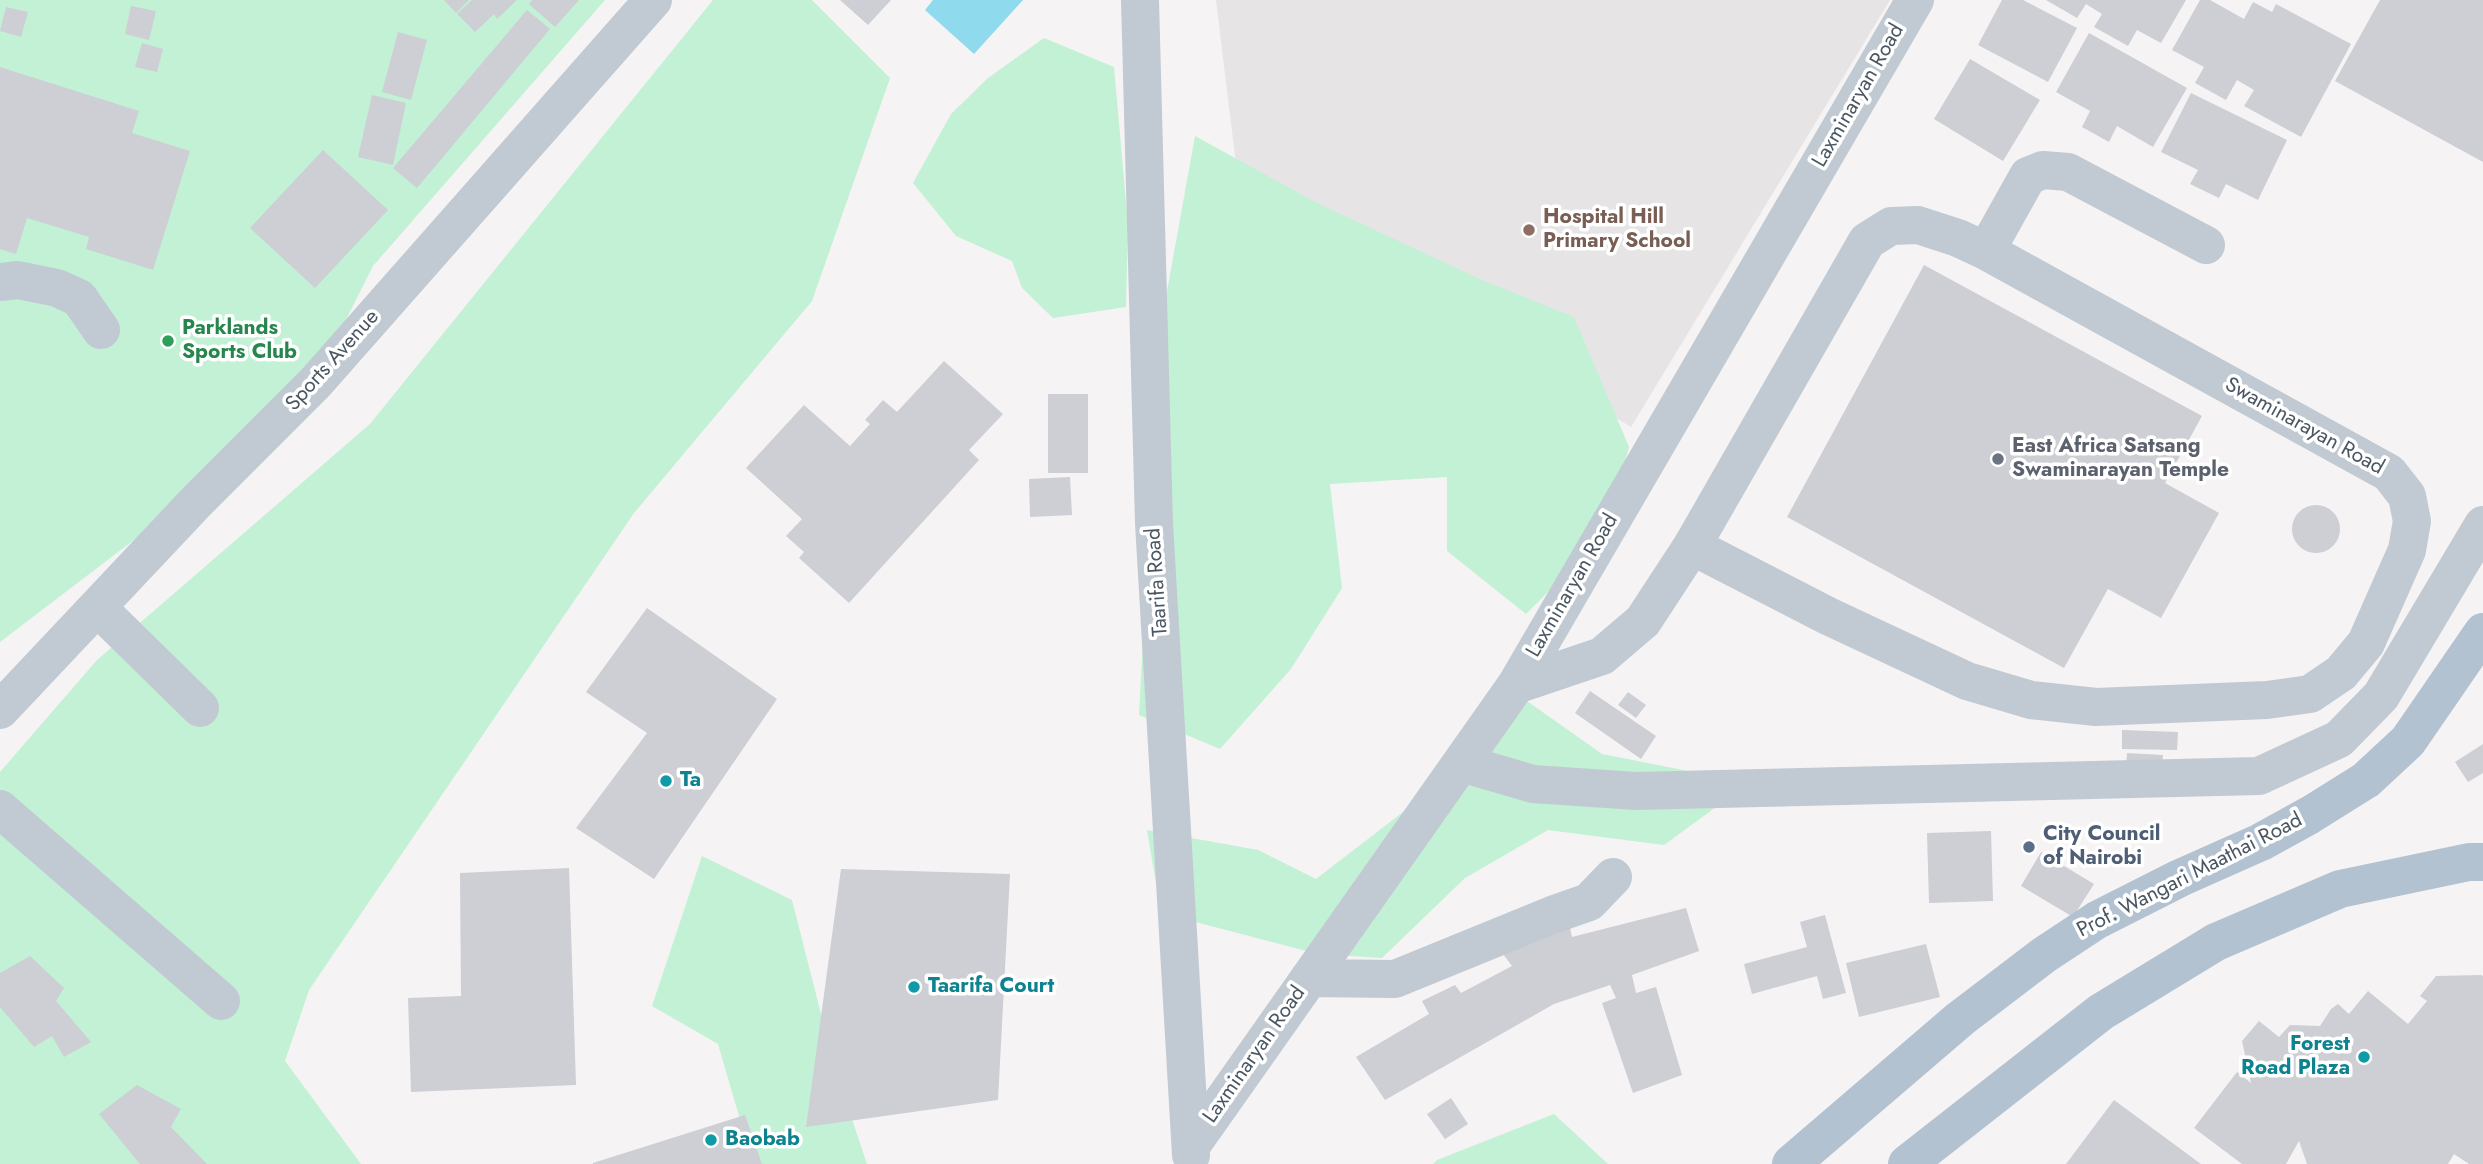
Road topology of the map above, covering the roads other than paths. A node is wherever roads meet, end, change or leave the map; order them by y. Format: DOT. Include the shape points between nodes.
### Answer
graph roads {
  1 [pos="653,0"];
  2 [pos="1140,0"];
  3 [pos="1915,0"];
  4 [pos="2206,245"];
  5 [pos="1986,251"];
  6 [pos="0,282"];
  7 [pos="101,330"];
  8 [pos="2483,524"];
  9 [pos="1692,546"];
  10 [pos="97,607"];
  11 [pos="2483,632"];
  12 [pos="1516,685"];
  13 [pos="200,708"];
  14 [pos="0,710"];
  15 [pos="1461,763"];
  16 [pos="0,808"];
  17 [pos="2483,862"];
  18 [pos="1613,877"];
  19 [pos="1309,978"];
  20 [pos="221,1001"];
  21 [pos="1191,1155"];
  22 [pos="1791,1164"];
  23 [pos="1907,1164"];
  1 -- 10 [label="street, Sports Avenue" via="316,382"];
  2 -- 21 [label="street, Taarifa Road" via="1154,523"];
  3 -- 12 [label="street, Laxminaryan Road"];
  4 -- 5 [label="street" via="2068,172 2043,170 2028,176"];
  5 -- 9 [label="street, Swaminarayan Road" via="1918,225 1891,226 1867,241"];
  5 -- 9 [label="street, Swaminarayan Road" via="2389,473 2407,496 2412,521 2407,550 2366,643 2341,673 2310,694 2267,701 2096,707 2031,701 1966,681"];
  6 -- 7 [label="street" via="18,280 79,298"];
  8 -- 15 [label="street" via="2381,695 2339,739 2259,776 1636,792 1533,784"];
  9 -- 12 [label="street, Swaminarayan Road" via="1643,621 1602,656"];
  10 -- 13 [label="street"];
  10 -- 14 [label="street, Sports Avenue"];
  11 -- 22 [label="main road, Prof. Wangari Maathai Road" via="2408,741 2366,780 2260,842 2097,920 2044,955 1960,1019"];
  12 -- 15 [label="street, Laxminaryan Road"];
  15 -- 19 [label="street, Laxminaryan Road"];
  16 -- 20 [label="street"];
  17 -- 23 [label="main road" via="2340,889 2216,942 2101,1012"];
  18 -- 19 [label="street" via="1589,902 1395,979"];
  19 -- 21 [label="street, Laxminaryan Road"];
}
